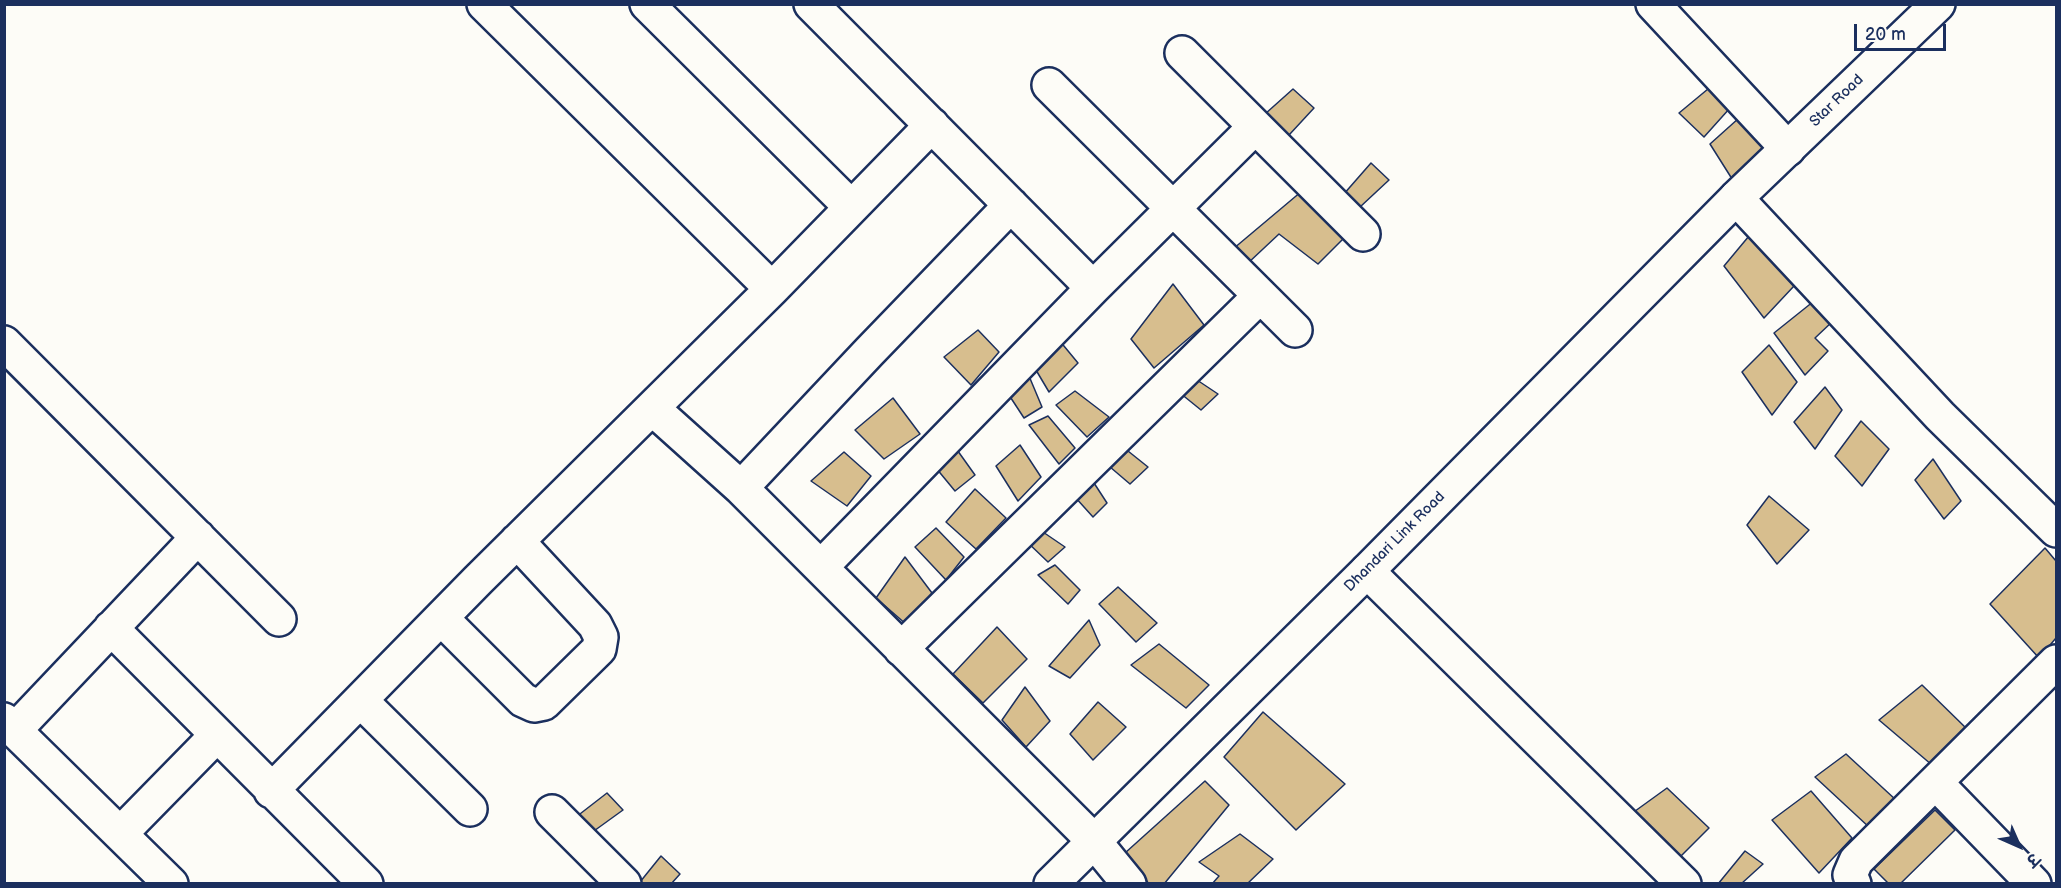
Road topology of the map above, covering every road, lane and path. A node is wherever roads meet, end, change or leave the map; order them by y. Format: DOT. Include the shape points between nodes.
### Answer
graph roads {
  1 [pos="484,4"];
  2 [pos="647,4"];
  3 [pos="811,4"];
  4 [pos="1653,4"];
  5 [pos="1938,4"];
  6 [pos="1182,53"];
  7 [pos="1049,85"];
  8 [pos="932,125"];
  9 [pos="1255,127"];
  10 [pos="1788,148"];
  11 [pos="1736,198"];
  12 [pos="1011,205"];
  13 [pos="851,207"];
  14 [pos="1173,209"];
  15 [pos="1363,234"];
  16 [pos="1093,288"];
  17 [pos="772,289"];
  18 [pos="1260,296"];
  19 [pos="1294,330"];
  20 [pos="4,343"];
  21 [pos="652,408"];
  22 [pos="741,488"];
  23 [pos="2056,530"];
  24 [pos="198,537"];
  25 [pos="516,541"];
  26 [pos="821,567"];
  27 [pos="1367,571"];
  28 [pos="441,618"];
  29 [pos="279,619"];
  30 [pos="111,628"];
  31 [pos="901,649"];
  32 [pos="2056,662"];
  33 [pos="361,701"];
  34 [pos="10,725"];
  35 [pos="217,735"];
  36 [pos="1936,783"];
  37 [pos="271,791"];
  38 [pos="470,809"];
  39 [pos="552,812"];
  40 [pos="120,834"];
  41 [pos="1094,842"];
  42 [pos="171,884"];
  43 [pos="366,884"];
  44 [pos="624,884"];
  45 [pos="1051,884"];
  46 [pos="1129,884"];
  47 [pos="1684,884"];
  48 [pos="1854,884"];
  49 [pos="2034,884"];
  1 -- 17 [label="street"];
  2 -- 13 [label="street"];
  3 -- 8 [label="street"];
  4 -- 10 [label="street"];
  5 -- 10 [label="street, Star Road"];
  6 -- 9 [label="street"];
  7 -- 14 [label="street"];
  8 -- 12 [label="street"];
  8 -- 13 [label="street"];
  9 -- 14 [label="street"];
  9 -- 15 [label="street"];
  10 -- 11 [label="street, Star Road"];
  11 -- 23 [label="street" via="1940,416"];
  11 -- 27 [label="street, Dhandari Link Road"];
  12 -- 16 [label="street"];
  12 -- 22 [label="street"];
  13 -- 17 [label="street"];
  14 -- 16 [label="street"];
  14 -- 18 [label="street"];
  16 -- 26 [label="street"];
  17 -- 21 [label="street"];
  18 -- 19 [label="street"];
  18 -- 31 [label="street"];
  20 -- 24 [label="street"];
  21 -- 22 [label="street"];
  21 -- 25 [label="street"];
  22 -- 26 [label="street"];
  24 -- 29 [label="street"];
  24 -- 30 [label="street"];
  25 -- 28 [label="street"];
  25 -- 28 [label="street" via="595,625 601,637 599,649 544,703 534,705 523,700"];
  26 -- 31 [label="street"];
  27 -- 41 [label="street, Dhandari Link Road"];
  27 -- 47 [label="street"];
  28 -- 33 [label="street"];
  30 -- 34 [label="street"];
  30 -- 35 [label="street"];
  31 -- 41 [label="street"];
  32 -- 36 [label="street"];
  33 -- 37 [label="street"];
  33 -- 38 [label="street"];
  34 -- 40 [label="street"];
  35 -- 37 [label="street"];
  35 -- 40 [label="street"];
  36 -- 48 [label="street" via="1856,861 1850,875"];
  36 -- 49 [label="street"];
  37 -- 43 [label="street"];
  39 -- 44 [label="street"];
  40 -- 42 [label="street"];
  41 -- 45 [label="street, Dhandari Link Road"];
  41 -- 46 [label="street"];
}
